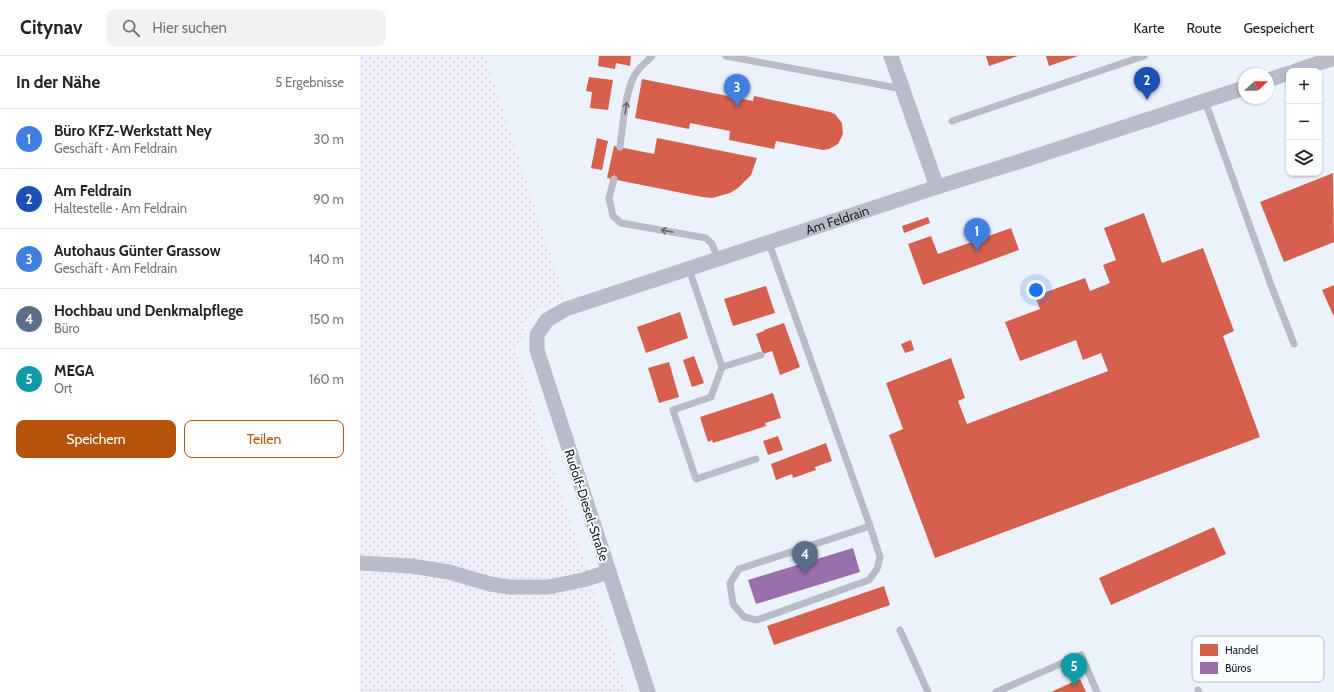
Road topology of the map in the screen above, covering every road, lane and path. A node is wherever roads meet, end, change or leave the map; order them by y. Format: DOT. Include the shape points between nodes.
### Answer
graph roads {
  1 [pos="652,56"];
  2 [pos="726,56"];
  3 [pos="891,56"];
  4 [pos="1144,56"];
  5 [pos="1334,58"];
  6 [pos="1304,68"];
  7 [pos="1286,74"];
  8 [pos="1274,78"];
  9 [pos="903,89"];
  10 [pos="1238,90"];
  11 [pos="1205,101"];
  12 [pos="952,121"];
  13 [pos="620,147"];
  14 [pos="614,179"];
  15 [pos="937,187"];
  16 [pos="769,242"];
  17 [pos="718,260"];
  18 [pos="689,269"];
  19 [pos="547,320"];
  20 [pos="1294,344"];
  21 [pos="761,355"];
  22 [pos="722,367"];
  23 [pos="756,459"];
  24 [pos="870,526"];
  25 [pos="366,563"];
  26 [pos="608,572"];
  27 [pos="900,630"];
  28 [pos="648,692"];
  29 [pos="928,692"];
  30 [pos="996,692"];
  31 [pos="1097,692"];
  13 -- 1 [label="lane, one-way" via="632,79 638,69"];
  2 -- 9 [label="lane"];
  3 -- 9 [label="street"];
  4 -- 12 [label="lane"];
  5 -- 6 [label="street"];
  7 -- 8 [label="street"];
  9 -- 15 [label="street"];
  10 -- 11 [label="street, Am Feldrain"];
  11 -- 15 [label="street, Am Feldrain"];
  11 -- 20 [label="lane"];
  17 -- 14 [label="lane, one-way" via="712,244 706,238 621,223 613,216 609,198"];
  15 -- 16 [label="street, Am Feldrain"];
  16 -- 17 [label="street, Am Feldrain"];
  16 -- 24 [label="lane"];
  17 -- 18 [label="street, Am Feldrain"];
  18 -- 19 [label="street, Am Feldrain" via="566,309"];
  18 -- 22 [label="lane"];
  19 -- 26 [label="street, Rudolf-Diesel-Straße" via="537,335 537,350"];
  21 -- 22 [label="lane"];
  22 -- 23 [label="lane" via="711,397 673,410 696,479"];
  24 -- 24 [label="lane" via="880,557 877,569 869,580 757,620 744,617 733,604 730,583 739,569"];
  25 -- 26 [label="street" via="449,572 510,587 548,588"];
  26 -- 28 [label="street, Rudolf-Diesel-Straße"];
  27 -- 29 [label="lane"];
  30 -- 31 [label="lane" via="1081,655"];
}
